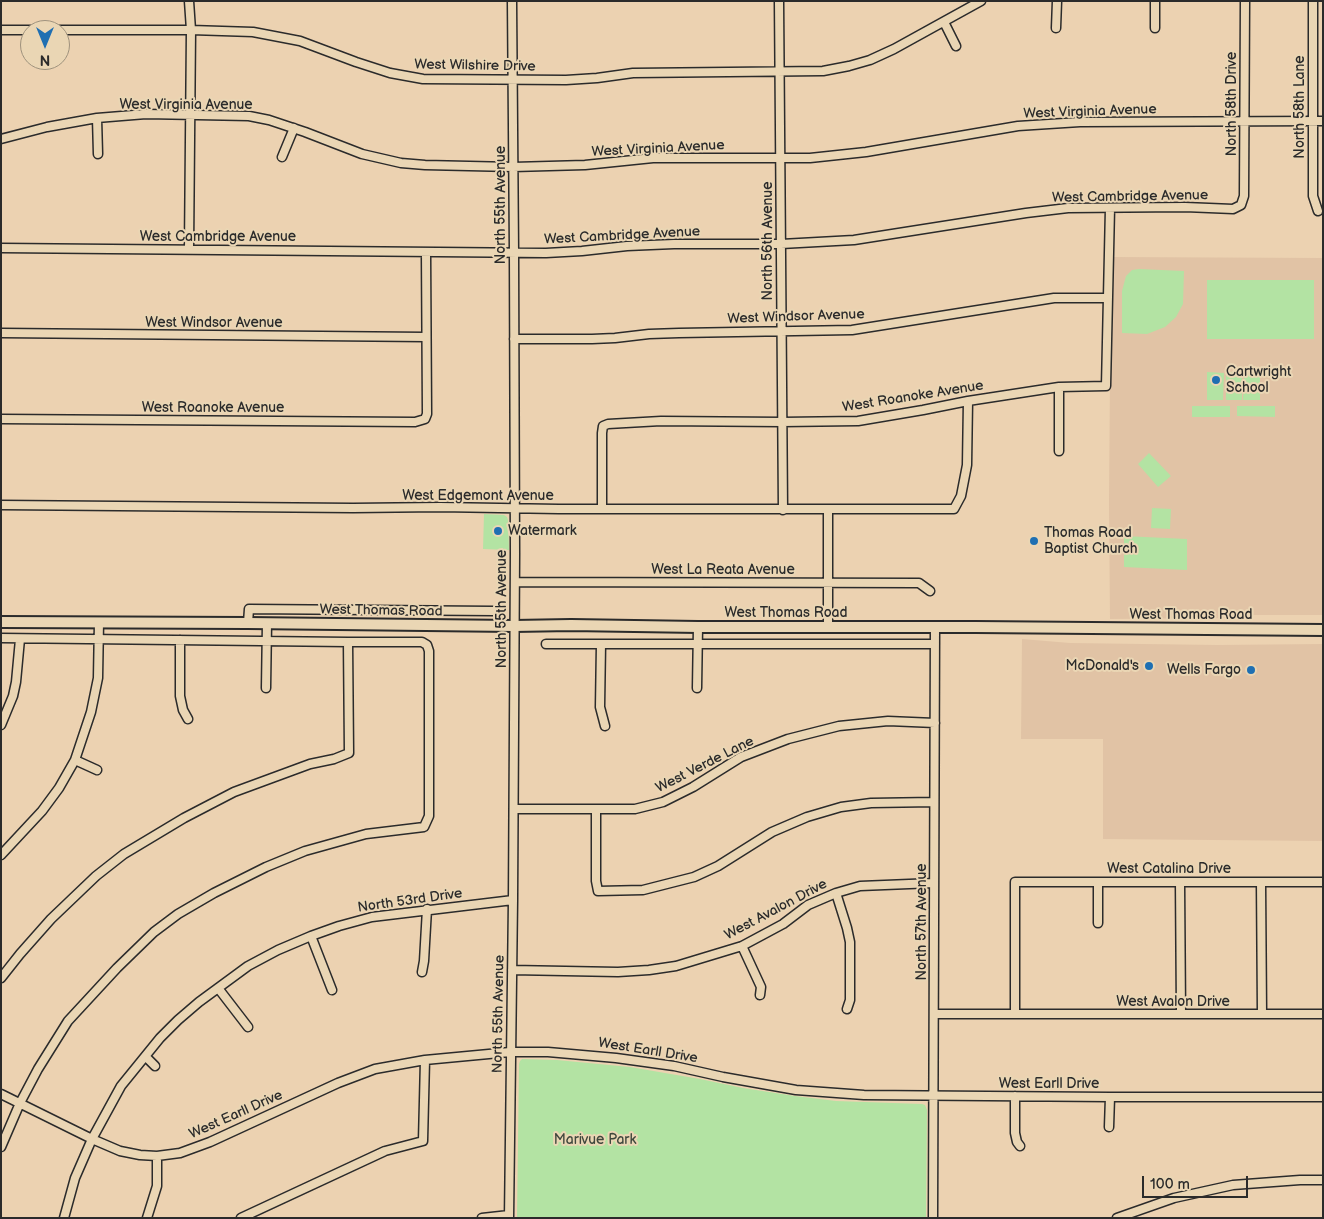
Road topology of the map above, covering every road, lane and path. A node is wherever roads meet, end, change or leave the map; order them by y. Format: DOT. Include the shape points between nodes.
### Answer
graph roads {
  1 [pos="189,1"];
  2 [pos="512,1"];
  3 [pos="779,1"];
  4 [pos="981,1"];
  5 [pos="1057,1"];
  6 [pos="1155,1"];
  7 [pos="1245,1"];
  8 [pos="1313,1"];
  9 [pos="944,22"];
  10 [pos="1056,28"];
  11 [pos="1155,28"];
  12 [pos="1,30"];
  13 [pos="191,30"];
  14 [pos="956,46"];
  15 [pos="780,71"];
  16 [pos="512,79"];
  17 [pos="190,116"];
  18 [pos="97,118"];
  19 [pos="1313,121"];
  20 [pos="1323,121"];
  21 [pos="1244,122"];
  22 [pos="294,128"];
  23 [pos="1,139"];
  24 [pos="98,154"];
  25 [pos="282,157"];
  26 [pos="780,158"];
  27 [pos="513,167"];
  28 [pos="1241,205"];
  29 [pos="1110,208"];
  30 [pos="1318,212"];
  31 [pos="781,244"];
  32 [pos="1,248"];
  33 [pos="189,249"];
  34 [pos="426,252"];
  35 [pos="514,253"];
  36 [pos="1108,298"];
  37 [pos="782,332"];
  38 [pos="1,333"];
  39 [pos="426,337"];
  40 [pos="514,339"];
  41 [pos="1059,387"];
  42 [pos="968,401"];
  43 [pos="1,419"];
  44 [pos="782,422"];
  45 [pos="1059,451"];
  46 [pos="1,505"];
  47 [pos="515,509"];
  48 [pos="602,509"];
  49 [pos="828,509"];
  50 [pos="783,510"];
  51 [pos="514,582"];
  52 [pos="828,583"];
  53 [pos="930,591"];
  54 [pos="454,611"];
  55 [pos="494,611"];
  56 [pos="1,622"];
  57 [pos="99,622"];
  58 [pos="248,623"];
  59 [pos="267,623"];
  60 [pos="454,625"];
  61 [pos="514,626"];
  62 [pos="828,626"];
  63 [pos="698,627"];
  64 [pos="935,627"];
  65 [pos="1323,630"];
  66 [pos="1,638"];
  67 [pos="20,639"];
  68 [pos="99,639"];
  69 [pos="180,640"];
  70 [pos="266,641"];
  71 [pos="348,642"];
  72 [pos="546,644"];
  73 [pos="601,644"];
  74 [pos="698,644"];
  75 [pos="935,644"];
  76 [pos="266,688"];
  77 [pos="697,688"];
  78 [pos="188,719"];
  79 [pos="935,723"];
  80 [pos="1,725"];
  81 [pos="604,726"];
  82 [pos="75,760"];
  83 [pos="97,770"];
  84 [pos="934,802"];
  85 [pos="514,809"];
  86 [pos="596,809"];
  87 [pos="1,855"];
  88 [pos="1098,882"];
  89 [pos="1180,882"];
  90 [pos="1261,882"];
  91 [pos="1323,882"];
  92 [pos="934,883"];
  93 [pos="836,893"];
  94 [pos="513,900"];
  95 [pos="426,909"];
  96 [pos="1098,923"];
  97 [pos="311,936"];
  98 [pos="742,946"];
  99 [pos="512,970"];
  100 [pos="422,972"];
  101 [pos="1,978"];
  102 [pos="218,988"];
  103 [pos="332,990"];
  104 [pos="760,996"];
  105 [pos="847,1009"];
  106 [pos="934,1014"];
  107 [pos="1015,1014"];
  108 [pos="1180,1014"];
  109 [pos="1262,1014"];
  110 [pos="1323,1014"];
  111 [pos="248,1027"];
  112 [pos="510,1052"];
  113 [pos="146,1057"];
  114 [pos="424,1060"];
  115 [pos="155,1066"];
  116 [pos="1,1094"];
  117 [pos="934,1096"];
  118 [pos="1015,1096"];
  119 [pos="1110,1097"];
  120 [pos="1323,1097"];
  121 [pos="20,1103"];
  122 [pos="1109,1127"];
  123 [pos="92,1139"];
  124 [pos="1020,1146"];
  125 [pos="1,1147"];
  126 [pos="157,1156"];
  127 [pos="1323,1180"];
  128 [pos="509,1216"];
  129 [pos="64,1218"];
  130 [pos="147,1218"];
  131 [pos="241,1218"];
  132 [pos="482,1218"];
  133 [pos="933,1218"];
  134 [pos="1117,1218"];
  1 -- 13 [label="street"];
  2 -- 16 [label="street, North 55th Avenue"];
  3 -- 15 [label="street, North 56th Avenue"];
  4 -- 9 [label="street, West Wilshire Drive"];
  5 -- 10 [label="street"];
  6 -- 11 [label="street"];
  7 -- 21 [label="street, North 58th Drive"];
  8 -- 19 [label="street, North 58th Lane"];
  9 -- 14 [label="street"];
  9 -- 15 [label="street, West Wilshire Drive" via="870,60 823,70"];
  12 -- 13 [label="street, West Wilshire Drive"];
  13 -- 16 [label="street, West Wilshire Drive" via="253,32 300,41 390,74 423,80"];
  13 -- 17 [label="street"];
  15 -- 16 [label="street, West Wilshire Drive" via="650,72 566,80"];
  15 -- 26 [label="street, North 56th Avenue"];
  16 -- 27 [label="street, North 55th Avenue"];
  17 -- 18 [label="street, West Virginia Avenue" via="146,114"];
  17 -- 22 [label="street, West Virginia Avenue" via="249,116"];
  17 -- 33 [label="street"];
  18 -- 23 [label="street, West Virginia Avenue"];
  18 -- 24 [label="street"];
  19 -- 20 [label="street, West Virginia Avenue"];
  19 -- 21 [label="street, West Virginia Avenue"];
  19 -- 30 [label="street, North 58th Lane" via="1313,196"];
  21 -- 26 [label="street, West Virginia Avenue" via="1080,122 1018,126 866,152"];
  21 -- 28 [label="street, North 58th Drive" via="1244,196"];
  22 -- 25 [label="street"];
  22 -- 27 [label="street, West Virginia Avenue" via="362,154 401,163"];
  26 -- 27 [label="street, West Virginia Avenue" via="653,158 585,165"];
  26 -- 31 [label="street, North 56th Avenue"];
  27 -- 35 [label="street, North 55th Avenue"];
  28 -- 29 [label="street, West Cambridge Avenue" via="1233,209"];
  29 -- 31 [label="street, West Cambridge Avenue" via="1068,208 854,240"];
  29 -- 36 [label="street"];
  31 -- 35 [label="street, West Cambridge Avenue" via="674,244"];
  31 -- 37 [label="street, North 56th Avenue"];
  32 -- 33 [label="street, West Cambridge Avenue"];
  33 -- 34 [label="street, West Cambridge Avenue"];
  34 -- 35 [label="street, West Cambridge Avenue"];
  34 -- 39 [label="street"];
  35 -- 40 [label="street, North 55th Avenue"];
  36 -- 37 [label="street, West Windsor Avenue" via="1054,298 852,330"];
  36 -- 41 [label="street, West Roanoke Avenue" via="1106,386"];
  37 -- 40 [label="street, West Windsor Avenue"];
  37 -- 44 [label="street, North 56th Avenue"];
  38 -- 39 [label="street, West Windsor Avenue"];
  39 -- 43 [label="street, West Roanoke Avenue" via="427,414 416,422"];
  40 -- 47 [label="street, North 55th Avenue"];
  41 -- 42 [label="street, West Roanoke Avenue"];
  41 -- 45 [label="street"];
  42 -- 44 [label="street, West Roanoke Avenue" via="858,421"];
  42 -- 49 [label="street, West Edgemont Avenue" via="967,465 961,496 954,510"];
  44 -- 48 [label="street, West Roanoke Avenue" via="661,421 603,426"];
  44 -- 50 [label="street, North 56th Avenue"];
  46 -- 47 [label="street, West Edgemont Avenue"];
  47 -- 48 [label="street, West Edgemont Avenue"];
  47 -- 51 [label="street, North 55th Avenue"];
  48 -- 50 [label="street, West Edgemont Avenue"];
  49 -- 50 [label="street, West Edgemont Avenue"];
  49 -- 52 [label="street"];
  51 -- 52 [label="street, West La Reata Avenue"];
  51 -- 61 [label="street, North 55th Avenue"];
  52 -- 53 [label="street, West La Reata Avenue" via="919,583"];
  52 -- 62 [label="street"];
  54 -- 55 [label="street, West Thomas Road"];
  54 -- 58 [label="street, West Thomas Road" via="249,609"];
  54 -- 60 [label="street"];
  56 -- 57 [label="main road, West Thomas Road"];
  57 -- 58 [label="main road, West Thomas Road"];
  57 -- 68 [label="street"];
  58 -- 59 [label="main road, West Thomas Road"];
  59 -- 60 [label="main road, West Thomas Road"];
  59 -- 70 [label="street"];
  60 -- 61 [label="main road, West Thomas Road"];
  61 -- 63 [label="main road, West Thomas Road"];
  61 -- 85 [label="street, North 55th Avenue"];
  62 -- 63 [label="main road, West Thomas Road"];
  62 -- 64 [label="main road, West Thomas Road"];
  63 -- 74 [label="street"];
  64 -- 65 [label="main road, West Thomas Road"];
  64 -- 75 [label="street, North 57th Avenue"];
  66 -- 67 [label="street"];
  67 -- 68 [label="street"];
  67 -- 80 [label="street" via="13,696"];
  68 -- 69 [label="street"];
  68 -- 82 [label="street" via="98,678"];
  69 -- 70 [label="street"];
  69 -- 78 [label="street" via="180,696"];
  70 -- 71 [label="street"];
  70 -- 76 [label="street"];
  71 -- 101 [label="street" via="349,754 310,764 234,792 124,854 51,919"];
  71 -- 121 [label="street" via="422,642 427,645 429,816 424,827 366,834 305,852 266,867 178,914 154,932 68,1021"];
  72 -- 73 [label="street"];
  73 -- 74 [label="street"];
  73 -- 81 [label="street" via="600,706"];
  74 -- 75 [label="street"];
  74 -- 77 [label="street"];
  75 -- 79 [label="street, North 57th Avenue"];
  79 -- 84 [label="street, North 57th Avenue"];
  79 -- 86 [label="street, West Verde Lane" via="839,726 788,739 741,757 662,802 634,809"];
  82 -- 83 [label="street"];
  82 -- 87 [label="street" via="42,811"];
  84 -- 86 [label="street" via="841,806 772,832 694,877 643,890 598,891"];
  84 -- 92 [label="street, North 57th Avenue"];
  85 -- 86 [label="street, West Verde Lane"];
  85 -- 94 [label="street, North 55th Avenue"];
  88 -- 89 [label="street, West Catalina Drive"];
  88 -- 96 [label="street"];
  88 -- 107 [label="street, West Catalina Drive" via="1015,882"];
  89 -- 90 [label="street, West Catalina Drive"];
  89 -- 108 [label="street"];
  90 -- 91 [label="street, West Catalina Drive"];
  90 -- 109 [label="street"];
  92 -- 93 [label="street, West Avalon Drive" via="860,886"];
  92 -- 106 [label="street, North 57th Avenue"];
  93 -- 98 [label="street, West Avalon Drive" via="808,905 783,924"];
  93 -- 105 [label="street" via="850,942 850,1000"];
  94 -- 95 [label="street, North 53rd Drive"];
  94 -- 99 [label="street, North 55th Avenue"];
  95 -- 97 [label="street, North 53rd Drive" via="372,917"];
  95 -- 100 [label="street"];
  97 -- 102 [label="street, North 53rd Drive" via="248,966"];
  97 -- 103 [label="street"];
  98 -- 99 [label="street, West Avalon Drive" via="676,966 649,970"];
  98 -- 104 [label="street" via="762,987"];
  99 -- 112 [label="street, North 55th Avenue"];
  102 -- 111 [label="street"];
  102 -- 113 [label="street, North 53rd Drive" via="178,1020"];
  106 -- 107 [label="street, West Avalon Drive"];
  106 -- 117 [label="street, North 57th Avenue"];
  107 -- 108 [label="street, West Avalon Drive"];
  108 -- 109 [label="street, West Avalon Drive"];
  109 -- 110 [label="street, West Avalon Drive"];
  112 -- 114 [label="street, West Earll Drive"];
  112 -- 117 [label="street, West Earll Drive" via="616,1058 796,1090"];
  112 -- 128 [label="street, North 55th Avenue"];
  113 -- 115 [label="street"];
  113 -- 123 [label="street, North 53rd Drive" via="121,1086"];
  114 -- 126 [label="street, West Earll Drive" via="375,1069 210,1142 180,1153"];
  114 -- 131 [label="street" via="424,1141 385,1151"];
  116 -- 121 [label="street, West Earll Drive"];
  117 -- 118 [label="street, West Earll Drive"];
  117 -- 133 [label="street, North 57th Avenue"];
  118 -- 119 [label="street, West Earll Drive"];
  118 -- 124 [label="street" via="1015,1133"];
  119 -- 120 [label="street, West Earll Drive"];
  119 -- 122 [label="street"];
  121 -- 123 [label="street, West Earll Drive"];
  121 -- 125 [label="street"];
  123 -- 126 [label="street, West Earll Drive" via="120,1152"];
  123 -- 129 [label="street, North 53rd Drive" via="75,1178"];
  126 -- 130 [label="street" via="157,1186"];
  127 -- 134 [label="street" via="1233,1185 1174,1198"];
  128 -- 132 [label="street"];
}
